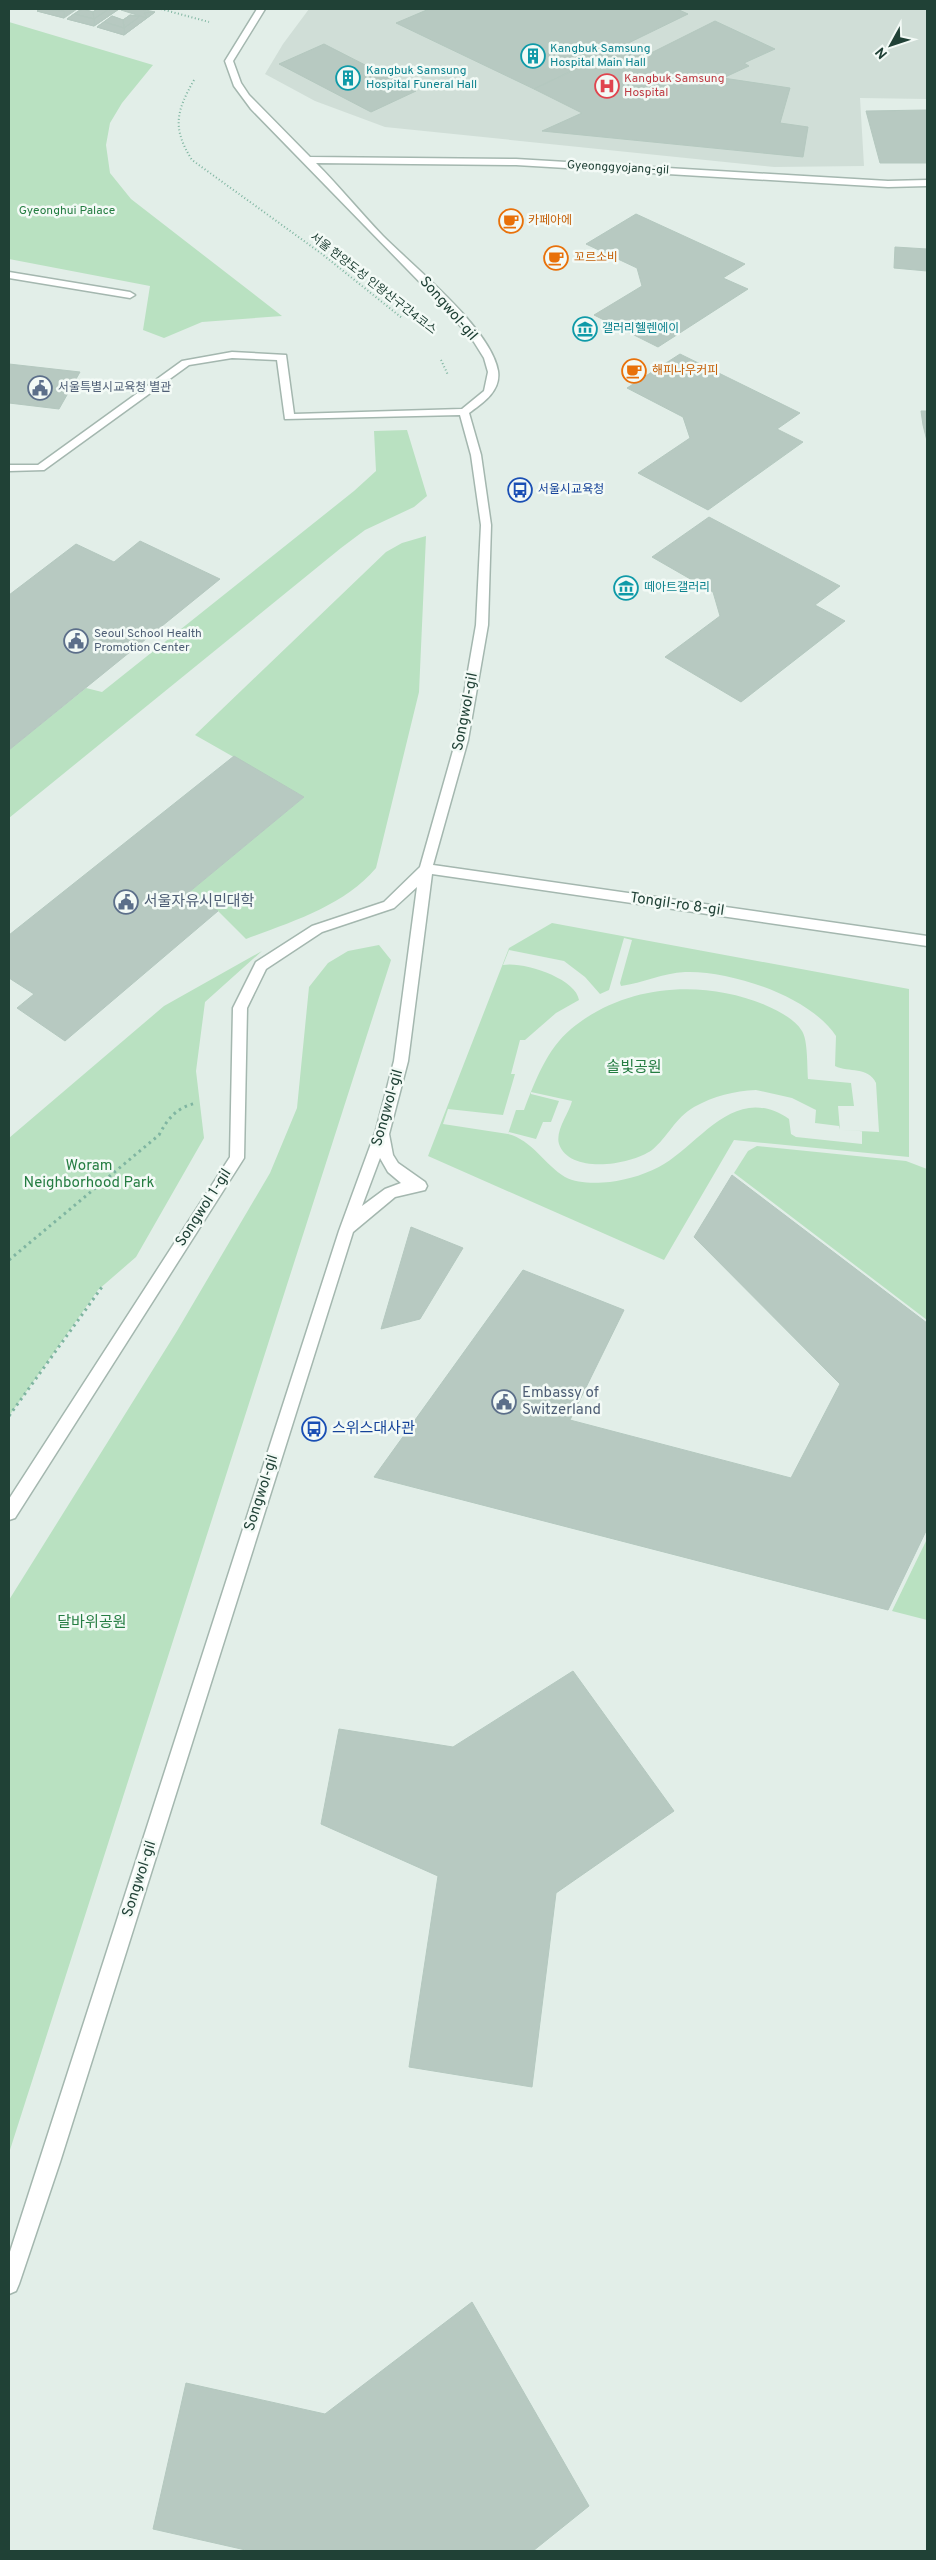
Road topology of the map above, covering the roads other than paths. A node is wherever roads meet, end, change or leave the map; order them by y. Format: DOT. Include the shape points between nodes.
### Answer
graph roads {
  1 [pos="261,9"];
  2 [pos="308,160"];
  3 [pos="927,183"];
  4 [pos="9,275"];
  5 [pos="130,295"];
  6 [pos="464,412"];
  7 [pos="9,468"];
  8 [pos="426,869"];
  9 [pos="927,941"];
  10 [pos="383,1130"];
  11 [pos="346,1232"];
  12 [pos="9,1513"];
  13 [pos="9,2284"];
  1 -- 2 [label="street, Songwol-gil" via="245,29 244,37 229,61 238,85"];
  2 -- 3 [label="street, Gyeonggyojang-gil" via="516,162 888,184"];
  2 -- 6 [label="street, Songwol-gil" via="438,293 488,358 493,371 487,396"];
  4 -- 5 [label="street"];
  6 -- 7 [label="street" via="289,417 282,357 232,354 186,363 40,468"];
  6 -- 8 [label="street, Songwol-gil" via="476,455 486,525 482,625 462,740"];
  8 -- 9 [label="street, Tongil-ro 8-gil"];
  8 -- 10 [label="street, Songwol-gil" via="401,1061"];
  8 -- 12 [label="street, Songwol 1-gil" via="389,905 317,929 262,966 240,1008 236,1158"];
  10 -- 11 [label="street, Songwol-gil"];
  10 -- 11 [label="street" via="384,1155 392,1168 420,1186 408,1185 387,1194"];
  11 -- 13 [label="street, Songwol-gil"];
}
